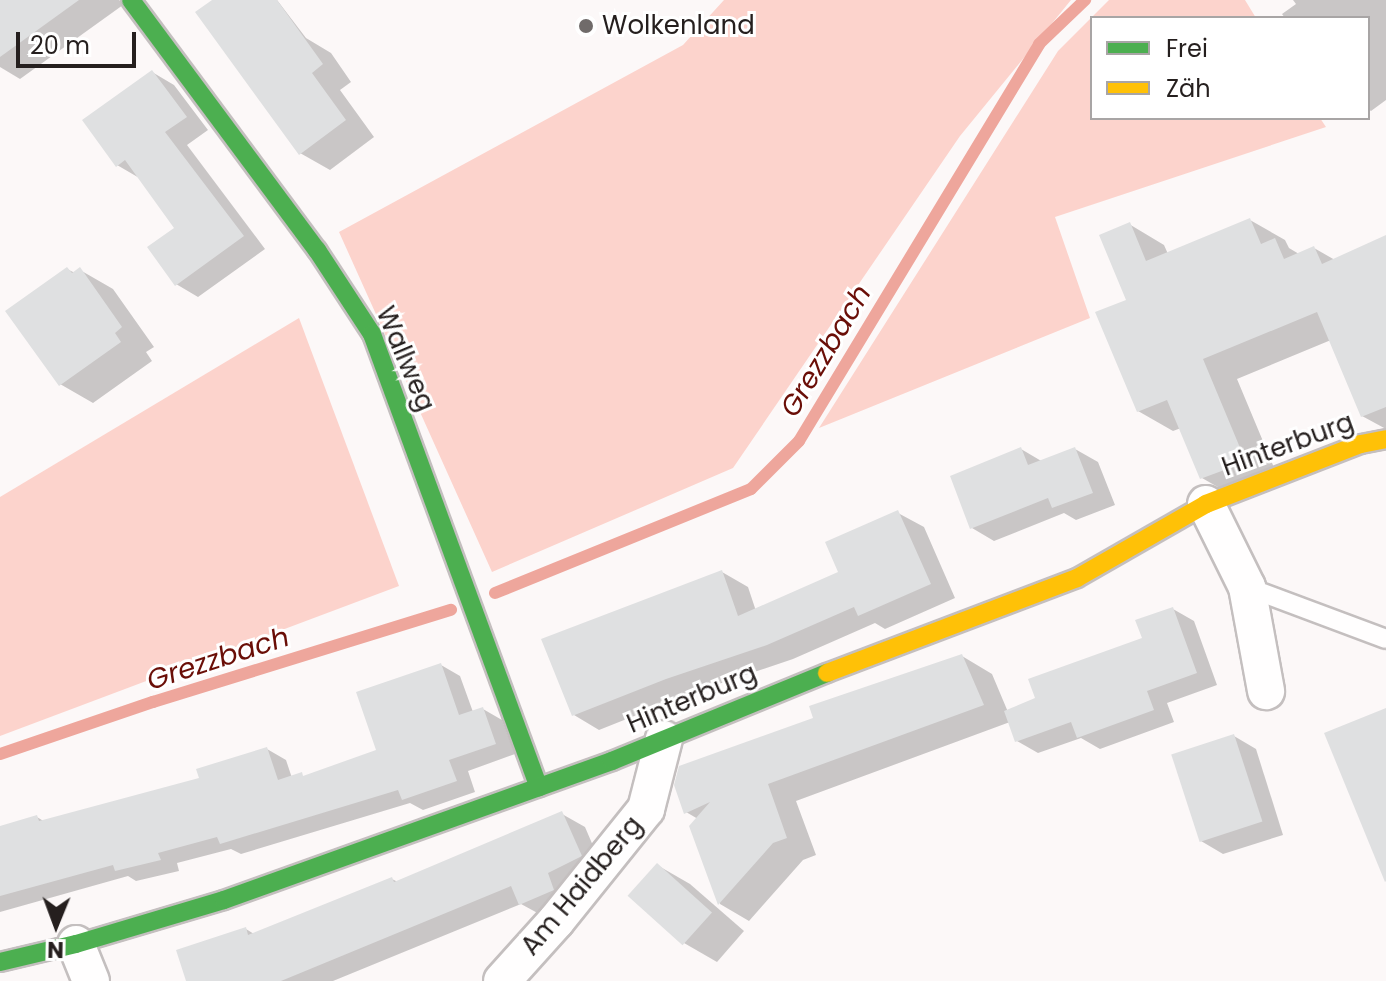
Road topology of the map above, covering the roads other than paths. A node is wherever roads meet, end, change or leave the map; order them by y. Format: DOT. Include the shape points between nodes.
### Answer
graph roads {
  1 [pos="131,0"];
  2 [pos="1386,439"];
  3 [pos="1206,504"];
  4 [pos="1247,587"];
  5 [pos="1386,639"];
  6 [pos="1266,691"];
  7 [pos="664,739"];
  8 [pos="539,787"];
  9 [pos="76,944"];
  10 [pos="0,962"];
  11 [pos="91,981"];
  12 [pos="502,981"];
  1 -- 8 [label="street, Wallweg" via="317,250 372,334"];
  2 -- 3 [label="street, Hinterburg"];
  3 -- 4 [label="street"];
  3 -- 7 [label="street, Hinterburg" via="1077,578"];
  4 -- 5 [label="lane"];
  4 -- 6 [label="street"];
  7 -- 8 [label="street, Hinterburg"];
  7 -- 12 [label="street, Am Haidberg" via="646,809"];
  8 -- 9 [label="street, Hinterburg" via="224,900"];
  9 -- 10 [label="street, Hinterburg"];
  9 -- 11 [label="street"];
}
